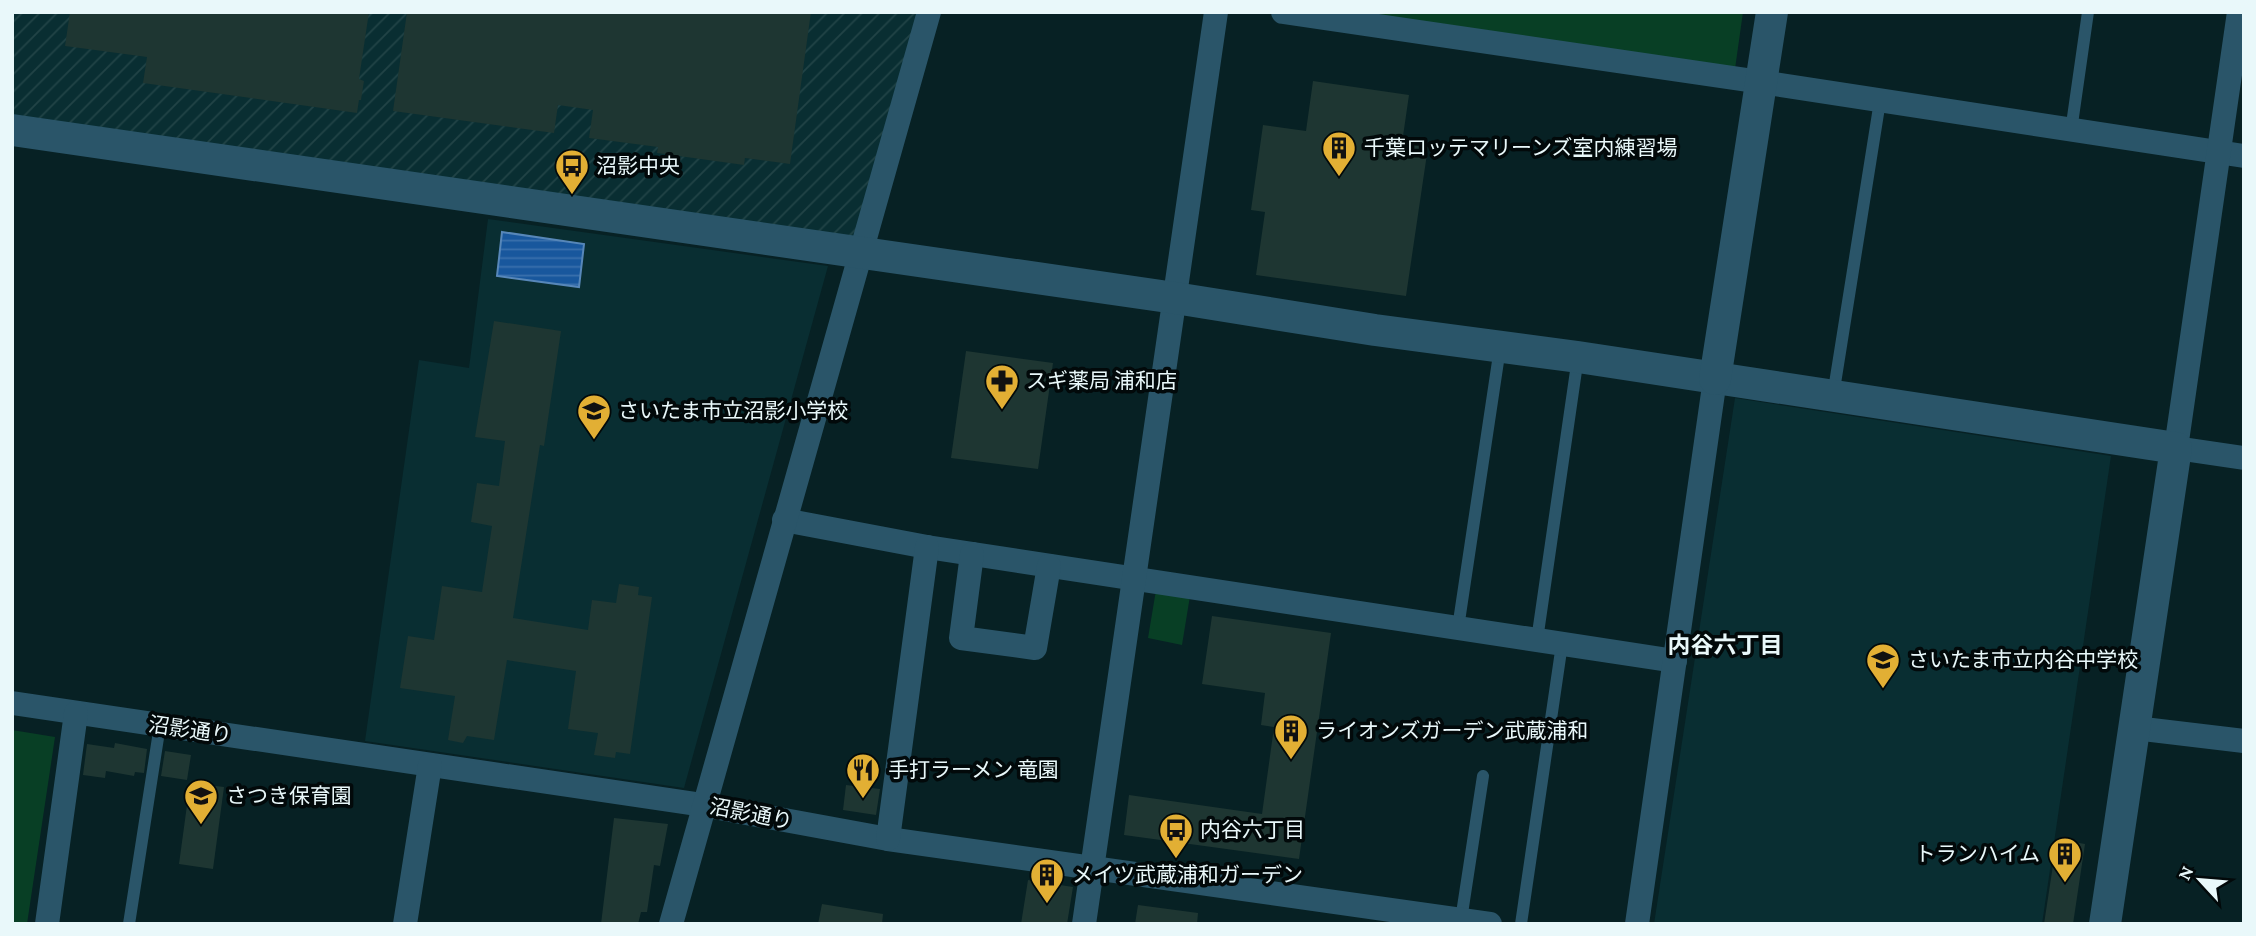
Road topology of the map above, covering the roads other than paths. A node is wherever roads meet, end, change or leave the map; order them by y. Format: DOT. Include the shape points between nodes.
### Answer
graph roads {
  1 [pos="929,12"];
  2 [pos="1216,12"];
  3 [pos="1283,12"];
  4 [pos="1772,12"];
  5 [pos="2088,12"];
  6 [pos="2239,12"];
  7 [pos="1761,82"];
  8 [pos="1880,101"];
  9 [pos="12,130"];
  10 [pos="2071,131"];
  11 [pos="2219,153"];
  12 [pos="2244,156"];
  13 [pos="860,254"];
  14 [pos="1175,298"];
  15 [pos="1500,348"];
  16 [pos="1578,357"];
  17 [pos="1715,379"];
  18 [pos="1833,396"];
  19 [pos="2176,448"];
  20 [pos="2244,458"];
  21 [pos="784,520"];
  22 [pos="927,547"];
  23 [pos="972,554"];
  24 [pos="1049,566"];
  25 [pos="1134,579"];
  26 [pos="1458,628"];
  27 [pos="1536,640"];
  28 [pos="1562,644"];
  29 [pos="1675,661"];
  30 [pos="12,704"];
  31 [pos="76,713"];
  32 [pos="160,725"];
  33 [pos="2134,728"];
  34 [pos="2244,741"];
  35 [pos="430,765"];
  36 [pos="1483,776"];
  37 [pos="703,805"];
  38 [pos="888,839"];
  39 [pos="1092,868"];
  40 [pos="1461,920"];
  41 [pos="47,924"];
  42 [pos="129,924"];
  43 [pos="405,924"];
  44 [pos="671,924"];
  45 [pos="1084,924"];
  46 [pos="1490,924"];
  47 [pos="1521,924"];
  48 [pos="1637,924"];
  49 [pos="2105,924"];
  1 -- 13 [label="street"];
  2 -- 14 [label="street"];
  3 -- 7 [label="street"];
  4 -- 7 [label="street"];
  5 -- 10 [label="lane"];
  6 -- 11 [label="street"];
  7 -- 8 [label="street"];
  7 -- 17 [label="street"];
  8 -- 10 [label="street"];
  8 -- 18 [label="lane"];
  9 -- 13 [label="street"];
  10 -- 11 [label="street"];
  11 -- 12 [label="street"];
  11 -- 19 [label="street"];
  13 -- 14 [label="street"];
  13 -- 21 [label="street"];
  14 -- 15 [label="street"];
  14 -- 25 [label="street"];
  15 -- 16 [label="street"];
  15 -- 26 [label="lane"];
  16 -- 17 [label="street"];
  16 -- 27 [label="lane"];
  17 -- 18 [label="street"];
  17 -- 29 [label="street"];
  18 -- 19 [label="street"];
  19 -- 20 [label="street"];
  19 -- 33 [label="street"];
  21 -- 22 [label="street"];
  21 -- 37 [label="street"];
  22 -- 23 [label="street"];
  22 -- 38 [label="street"];
  23 -- 24 [label="street"];
  23 -- 24 [label="street" via="961,638 1035,648"];
  24 -- 25 [label="street"];
  25 -- 26 [label="street"];
  25 -- 39 [label="street"];
  26 -- 27 [label="street"];
  27 -- 28 [label="street"];
  28 -- 29 [label="street"];
  28 -- 47 [label="lane"];
  29 -- 48 [label="street"];
  30 -- 31 [label="street, 沼影通り"];
  31 -- 32 [label="street, 沼影通り"];
  31 -- 41 [label="street"];
  32 -- 35 [label="street, 沼影通り"];
  32 -- 42 [label="lane"];
  33 -- 34 [label="street"];
  33 -- 49 [label="street"];
  35 -- 37 [label="street, 沼影通り"];
  35 -- 43 [label="street"];
  36 -- 40 [label="lane"];
  37 -- 38 [label="street, 沼影通り"];
  37 -- 44 [label="street"];
  38 -- 39 [label="street, 沼影通り"];
  39 -- 40 [label="street, 沼影通り"];
  39 -- 45 [label="street"];
  40 -- 46 [label="street, 沼影通り"];
}
